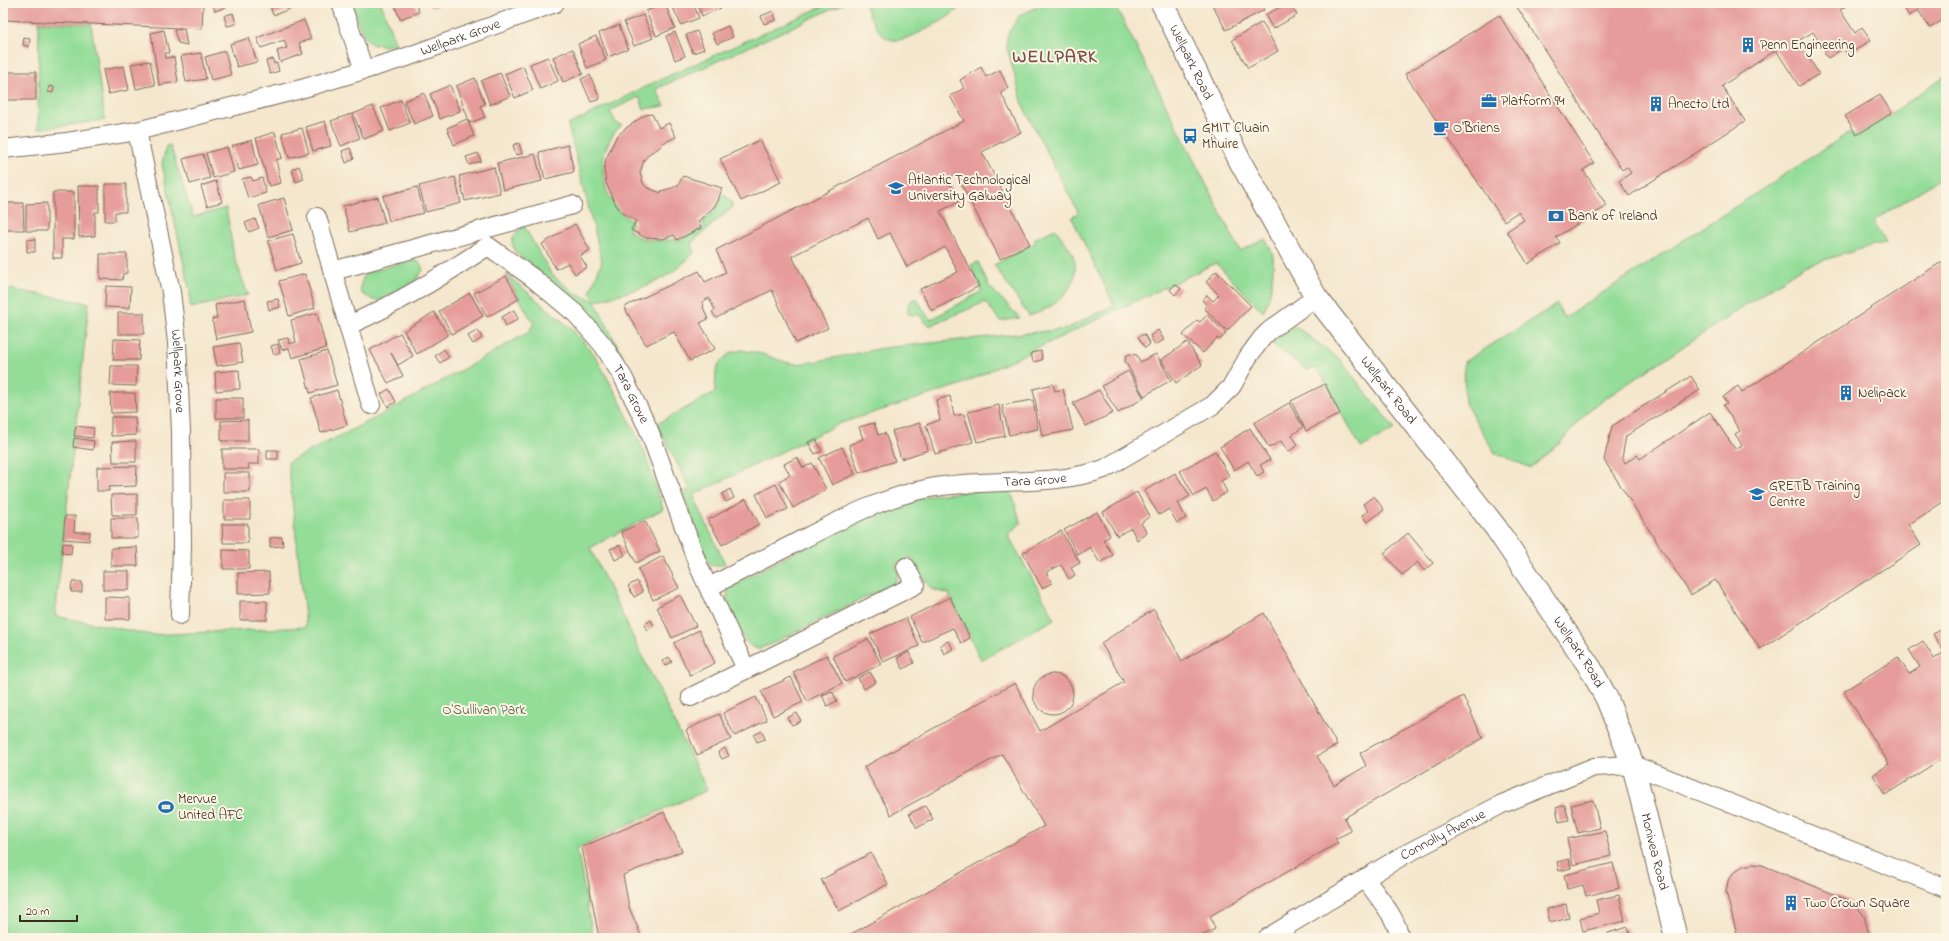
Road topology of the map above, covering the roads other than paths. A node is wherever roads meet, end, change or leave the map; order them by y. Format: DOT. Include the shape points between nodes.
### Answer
graph roads {
  1 [pos="342,3"];
  2 [pos="555,3"];
  3 [pos="1162,3"];
  4 [pos="364,70"];
  5 [pos="137,131"];
  6 [pos="3,149"];
  7 [pos="572,205"];
  8 [pos="317,217"];
  9 [pos="485,238"];
  10 [pos="333,271"];
  11 [pos="1316,297"];
  12 [pos="349,325"];
  13 [pos="371,405"];
  14 [pos="906,567"];
  15 [pos="709,587"];
  16 [pos="180,615"];
  17 [pos="746,669"];
  18 [pos="691,698"];
  19 [pos="1633,765"];
  20 [pos="1365,878"];
  21 [pos="1946,888"];
  22 [pos="1267,938"];
  23 [pos="1400,938"];
  24 [pos="1676,938"];
  1 -- 4 [label="street"];
  2 -- 4 [label="street, Wellpark Grove"];
  3 -- 11 [label="main road, Wellpark Road" via="1241,163"];
  4 -- 5 [label="street, Wellpark Grove"];
  5 -- 6 [label="street, Wellpark Grove"];
  5 -- 16 [label="street, Wellpark Grove" via="171,292 177,342 181,439"];
  7 -- 9 [label="street"];
  8 -- 10 [label="street"];
  9 -- 10 [label="street"];
  9 -- 12 [label="street" via="418,290"];
  9 -- 15 [label="street, Tara Grove" via="576,314 603,345 637,403 690,546"];
  10 -- 12 [label="street"];
  11 -- 15 [label="street, Tara Grove" via="1269,331 1251,352 1232,386 1213,405 1104,469 1066,478 962,483 912,492 855,513"];
  11 -- 19 [label="main road, Wellpark Road" via="1483,511 1566,629 1607,699"];
  12 -- 13 [label="street"];
  14 -- 17 [label="street" via="915,585"];
  15 -- 17 [label="street, Tara Grove"];
  17 -- 18 [label="street"];
  19 -- 20 [label="street, Connolly Avenue" via="1594,767 1502,804"];
  19 -- 21 [label="street"];
  19 -- 24 [label="main road, Monivea Road"];
  20 -- 22 [label="street, Connolly Avenue"];
  20 -- 23 [label="street" via="1386,906"];
}
